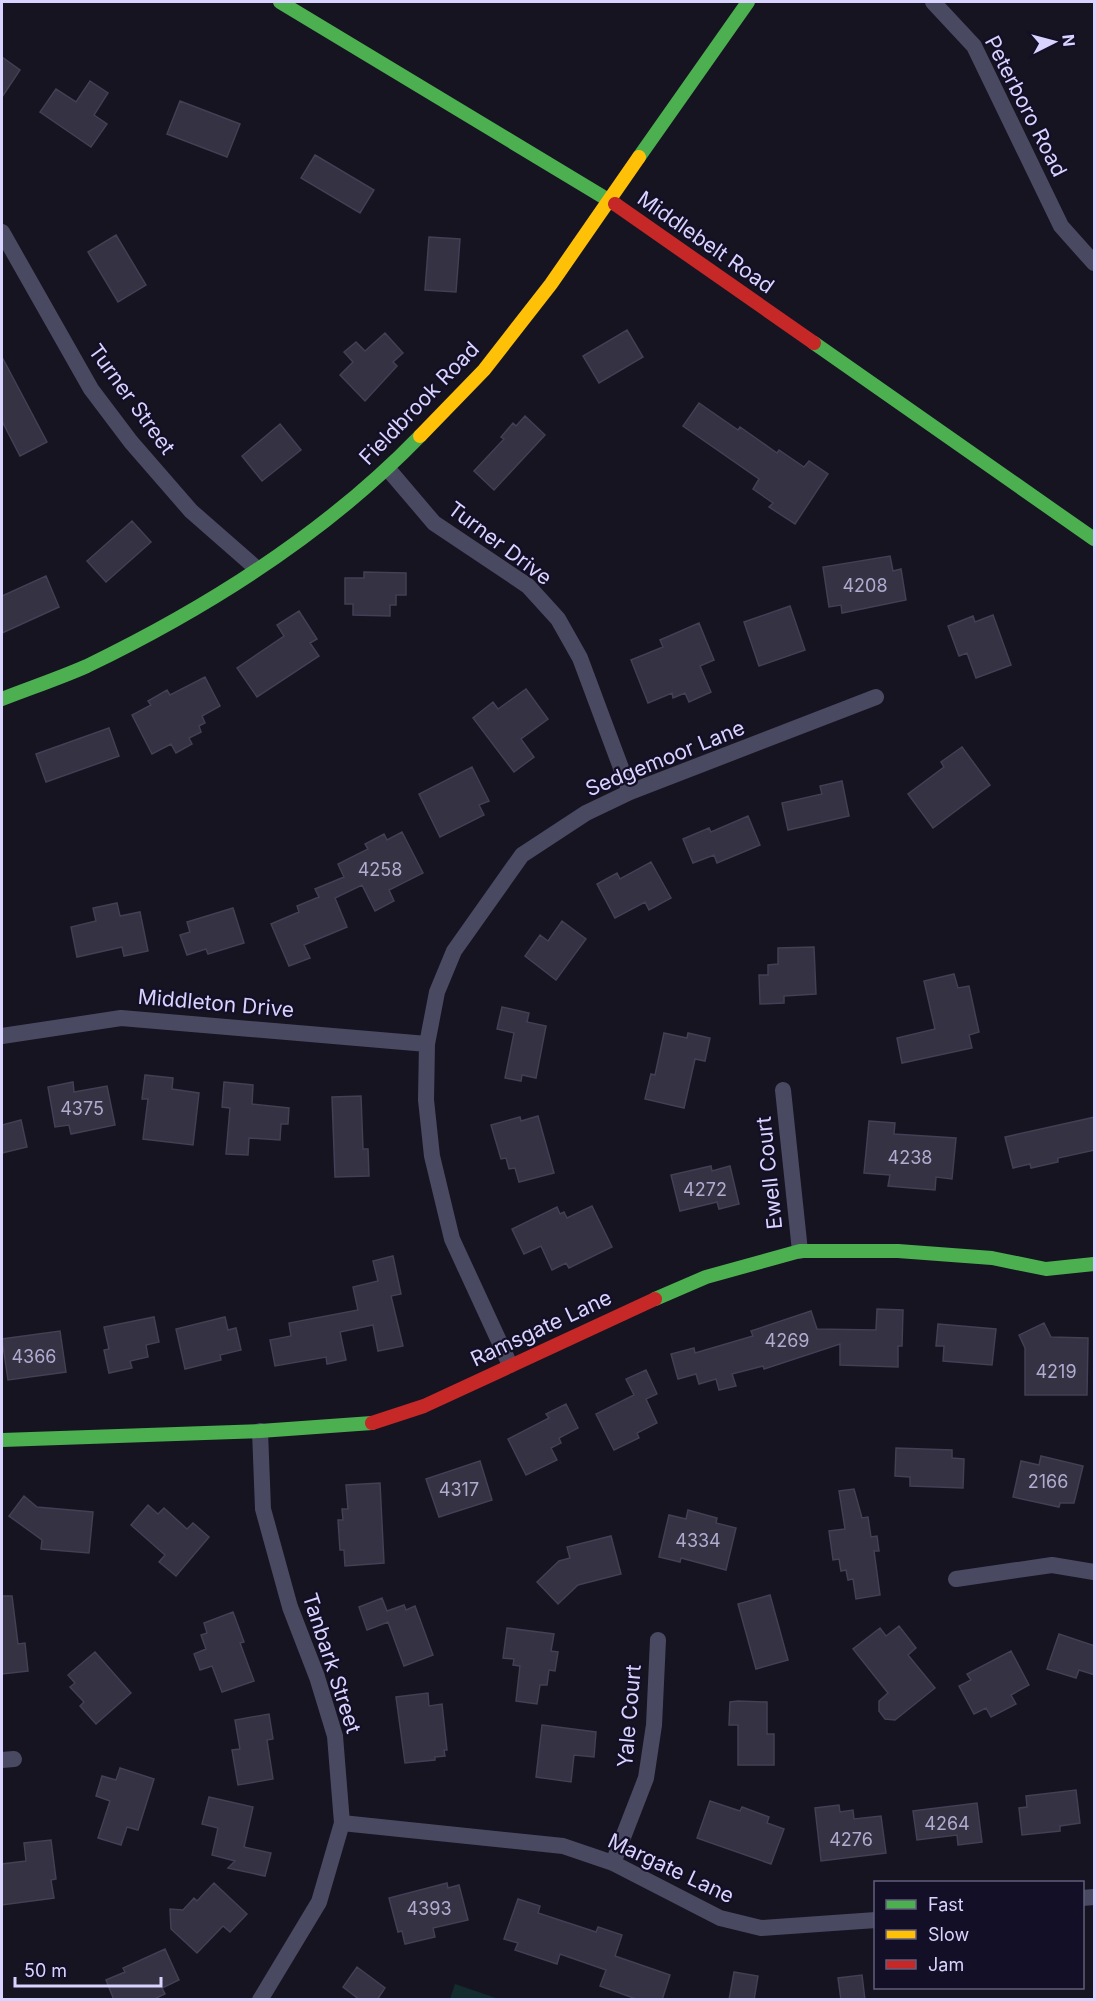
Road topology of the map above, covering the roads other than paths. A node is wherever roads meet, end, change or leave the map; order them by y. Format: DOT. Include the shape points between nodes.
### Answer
graph roads {
  1 [pos="280,2"];
  2 [pos="748,2"];
  3 [pos="933,2"];
  4 [pos="611,201"];
  5 [pos="2,232"];
  6 [pos="1095,263"];
  7 [pos="388,469"];
  8 [pos="1095,539"];
  9 [pos="256,568"];
  10 [pos="876,697"];
  11 [pos="2,699"];
  12 [pos="630,792"];
  13 [pos="2,1036"];
  14 [pos="427,1044"];
  15 [pos="783,1090"];
  16 [pos="800,1251"];
  17 [pos="1095,1264"];
  18 [pos="510,1365"];
  19 [pos="260,1431"];
  20 [pos="2,1440"];
  21 [pos="1095,1572"];
  22 [pos="956,1579"];
  23 [pos="658,1640"];
  24 [pos="342,1823"];
  25 [pos="613,1863"];
  26 [pos="874,1920"];
  27 [pos="260,2000"];
  1 -- 4 [label="street, Middlebelt Road"];
  2 -- 4 [label="street, Fieldbrook Road"];
  3 -- 6 [label="street, Peterboro Road" via="974,46 1061,226"];
  4 -- 7 [label="street, Fieldbrook Road" via="484,370"];
  4 -- 8 [label="street, Middlebelt Road"];
  5 -- 9 [label="street, Turner Street" via="91,389 131,442 191,511"];
  7 -- 9 [label="street, Fieldbrook Road" via="297,542"];
  7 -- 12 [label="street, Turner Drive" via="434,523 528,586 558,619 580,658"];
  9 -- 11 [label="street, Fieldbrook Road" via="186,613 86,666"];
  10 -- 12 [label="street, Sedgemoor Lane"];
  12 -- 14 [label="street, Sedgemoor Lane" via="586,813 522,855 454,951 437,992"];
  13 -- 14 [label="street, Middleton Drive" via="121,1018"];
  14 -- 18 [label="street, Sedgemoor Lane" via="426,1100 432,1156 452,1239"];
  15 -- 16 [label="street, Ewell Court"];
  16 -- 17 [label="street, Ramsgate Lane" via="968,1256 1046,1269"];
  16 -- 18 [label="street, Ramsgate Lane" via="706,1277"];
  18 -- 19 [label="street, Ramsgate Lane" via="424,1406 372,1423"];
  19 -- 20 [label="street, Ramsgate Lane"];
  19 -- 24 [label="street, Tanbark Street" via="263,1509 290,1607 335,1736"];
  21 -- 22 [label="street" via="1052,1564"];
  23 -- 25 [label="street, Yale Court" via="654,1725 646,1778"];
  24 -- 25 [label="street, Margate Lane" via="563,1846"];
  24 -- 27 [label="street, Tanbark Street" via="319,1902"];
  25 -- 26 [label="street, Margate Lane" via="720,1918 760,1928"];
}
